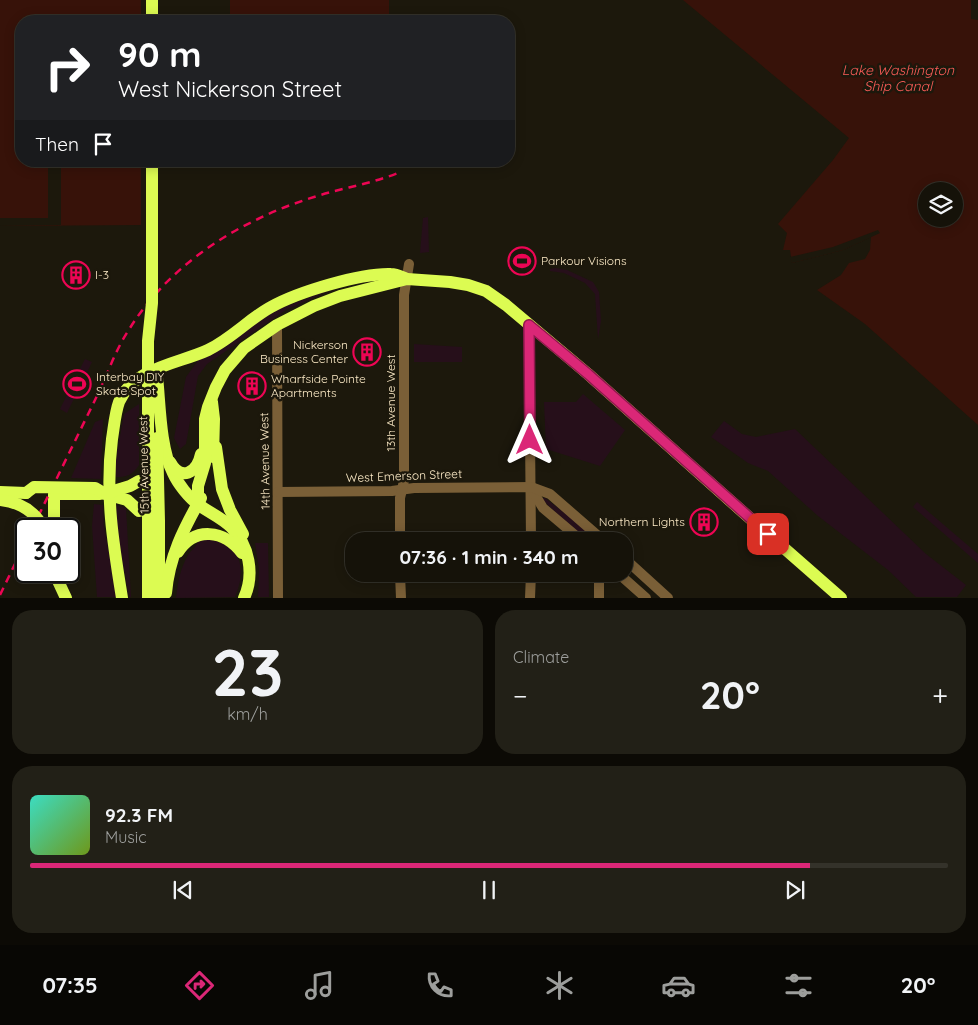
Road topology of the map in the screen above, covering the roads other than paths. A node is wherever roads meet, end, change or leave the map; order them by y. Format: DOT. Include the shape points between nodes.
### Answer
graph roads {
  1 [pos="152,0"];
  2 [pos="152,15"];
  3 [pos="152,167"];
  4 [pos="410,264"];
  5 [pos="407,279"];
  6 [pos="152,303"];
  7 [pos="277,325"];
  8 [pos="529,325"];
  9 [pos="156,424"];
  10 [pos="209,438"];
  11 [pos="148,452"];
  12 [pos="167,455"];
  13 [pos="531,487"];
  14 [pos="402,490"];
  15 [pos="0,492"];
  16 [pos="278,492"];
  17 [pos="26,493"];
  18 [pos="54,494"];
  19 [pos="105,494"];
  20 [pos="0,500"];
  21 [pos="198,504"];
  22 [pos="36,518"];
  23 [pos="54,518"];
  24 [pos="400,532"];
  25 [pos="531,532"];
  26 [pos="571,532"];
  27 [pos="594,532"];
  28 [pos="149,562"];
  29 [pos="170,564"];
  30 [pos="249,566"];
  31 [pos="633,566"];
  32 [pos="400,582"];
  33 [pos="530,582"];
  34 [pos="599,582"];
  35 [pos="628,582"];
  36 [pos="58,583"];
  37 [pos="66,598"];
  38 [pos="122,598"];
  39 [pos="148,598"];
  40 [pos="159,598"];
  41 [pos="165,598"];
  42 [pos="244,598"];
  43 [pos="278,598"];
  44 [pos="401,598"];
  45 [pos="530,598"];
  46 [pos="599,598"];
  47 [pos="646,598"];
  48 [pos="668,598"];
  49 [pos="841,598"];
  1 -- 2 [label="main road"];
  3 -- 6 [label="main road, 15th Avenue West, bridge"];
  4 -- 5 [label="street, 13th Avenue West"];
  5 -- 7 [label="main road" via="340,296"];
  5 -- 8 [label="main road" via="474,287 496,297"];
  5 -- 14 [label="street, 13th Avenue West" via="404,295"];
  5 -- 38 [label="main road" via="392,274 376,275 308,290 271,307 210,349 145,374 132,383 120,401 114,424 109,479 109,513"];
  6 -- 9 [label="main road, 15th Avenue West, bridge" via="156,341"];
  6 -- 9 [label="main road, 15th Avenue West, bridge" via="148,341"];
  7 -- 10 [label="main road" via="237,355 220,378 212,398"];
  7 -- 16 [label="street, 14th Avenue West"];
  8 -- 13 [label="street"];
  8 -- 49 [label="main road"];
  9 -- 11 [label="main road, 15th Avenue West"];
  9 -- 12 [label="main road"];
  9 -- 40 [label="main road, 15th Avenue West"];
  10 -- 12 [label="main road" via="199,463 190,472 177,471"];
  10 -- 21 [label="main road" via="210,478"];
  10 -- 30 [label="main road" via="222,489 249,551"];
  11 -- 19 [label="main road, bridge" via="146,467 139,481"];
  11 -- 28 [label="main road, 15th Avenue West"];
  12 -- 21 [label="main road" via="176,480"];
  13 -- 14 [label="street, West Emerson Street"];
  13 -- 25 [label="street"];
  13 -- 26 [label="street" via="543,508"];
  13 -- 27 [label="street, West Emerson Street" via="550,494"];
  14 -- 16 [label="street, West Emerson Street"];
  14 -- 24 [label="street, 13th Avenue West"];
  15 -- 17 [label="main road"];
  16 -- 43 [label="street, 14th Avenue West"];
  17 -- 18 [label="main road"];
  17 -- 19 [label="main road, bridge" via="34,487 63,486 95,488"];
  18 -- 19 [label="main road"];
  18 -- 23 [label="main road"];
  19 -- 28 [label="main road, bridge" via="127,500 139,511"];
  20 -- 22 [label="main road, bridge" via="24,507"];
  21 -- 29 [label="main road" via="181,534"];
  21 -- 30 [label="main road" via="234,531 245,550"];
  28 -- 39 [label="main road, 15th Avenue West"];
  29 -- 30 [label="main road" via="187,541 210,534 231,541"];
  29 -- 41 [label="main road"];
  30 -- 42 [label="main road"];
  31 -- 48 [label="street"];
  32 -- 44 [label="street"];
  33 -- 45 [label="street"];
  34 -- 46 [label="street"];
  35 -- 47 [label="street"];
  36 -- 37 [label="main road"];
}
